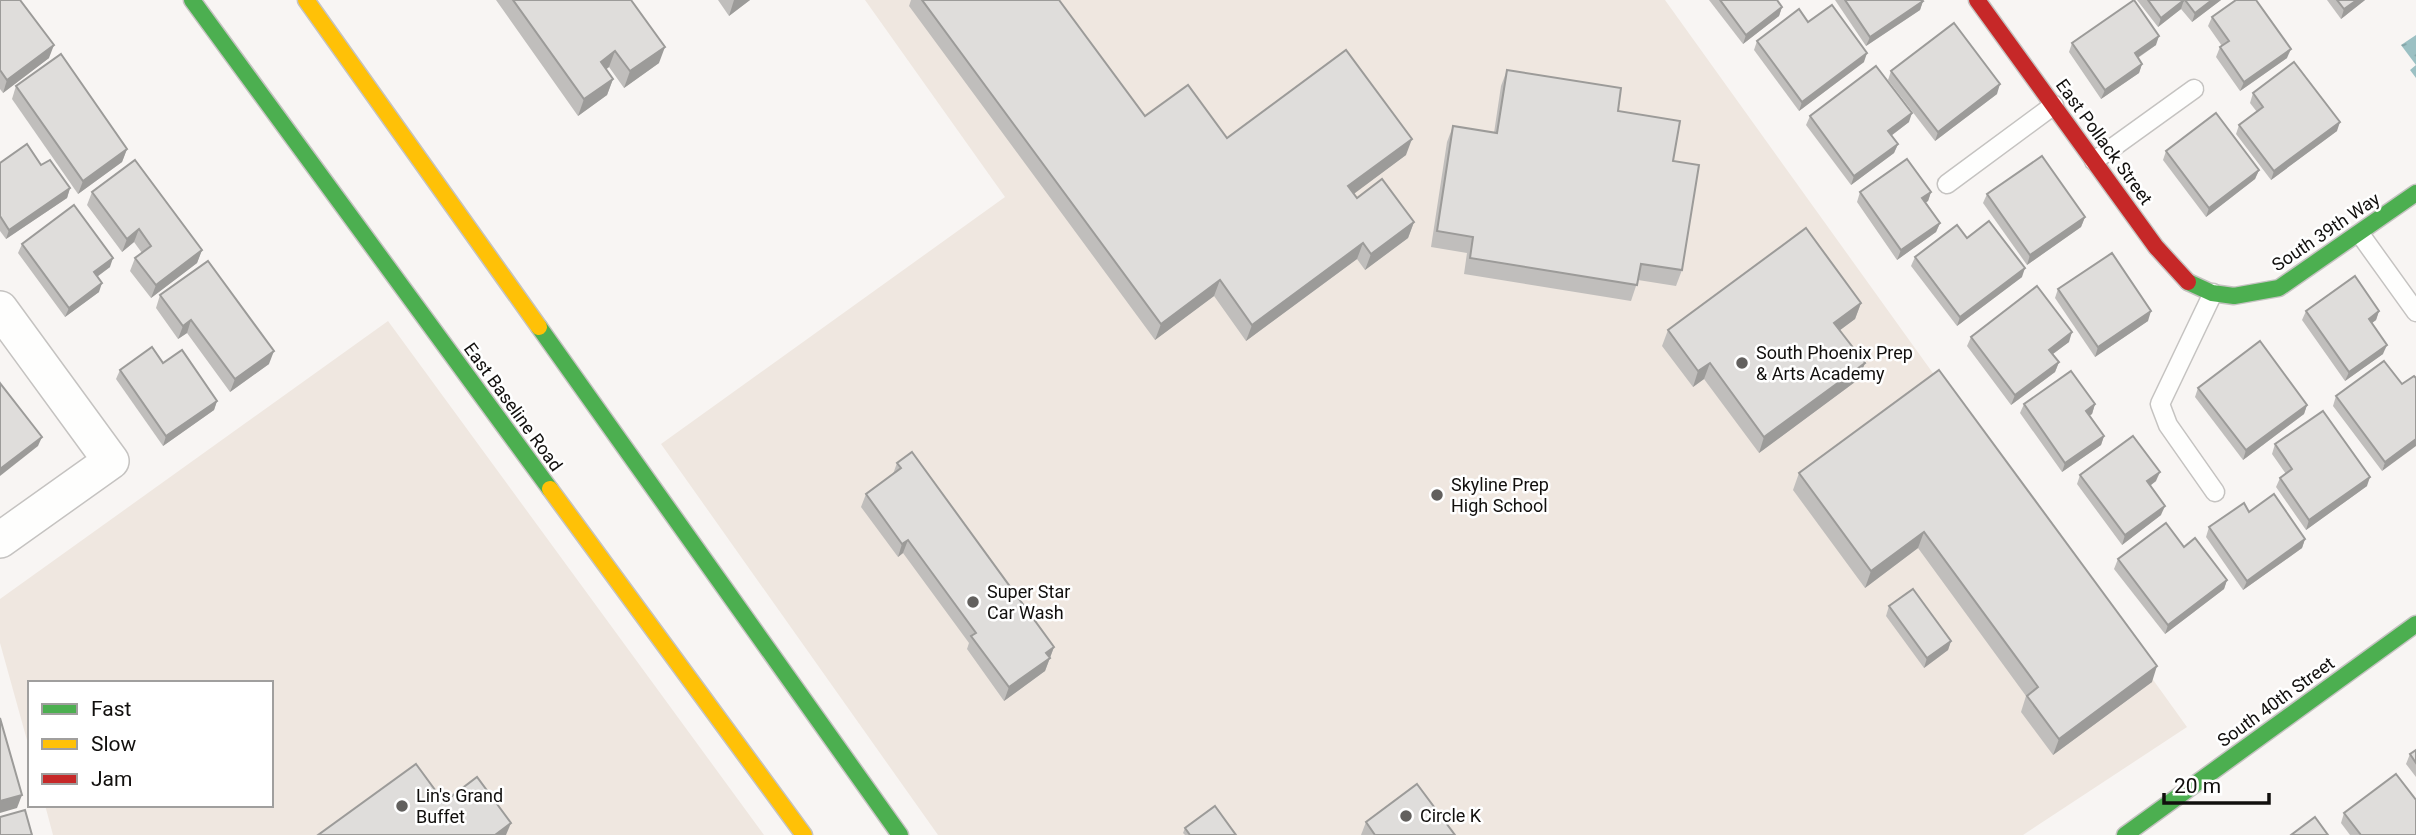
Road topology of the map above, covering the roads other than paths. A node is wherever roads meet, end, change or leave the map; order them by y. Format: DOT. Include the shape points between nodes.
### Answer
graph roads {
  1 [pos="192,0"];
  2 [pos="306,0"];
  3 [pos="1977,0"];
  4 [pos="2194,89"];
  5 [pos="2054,105"];
  6 [pos="2094,161"];
  7 [pos="1947,184"];
  8 [pos="2416,193"];
  9 [pos="2360,234"];
  10 [pos="2213,293"];
  11 [pos="0,309"];
  12 [pos="2416,312"];
  13 [pos="2215,492"];
  14 [pos="0,540"];
  15 [pos="2416,624"];
  16 [pos="2143,830"];
  17 [pos="893,833"];
  18 [pos="804,835"];
  1 -- 18 [label="main road, East Baseline Road"];
  2 -- 17 [label="main road"];
  3 -- 5 [label="main road, East Pollack Street"];
  4 -- 6 [label="lane"];
  5 -- 6 [label="main road, East Pollack Street"];
  5 -- 7 [label="lane"];
  6 -- 10 [label="main road, East Pollack Street" via="2156,247 2188,282"];
  8 -- 9 [label="main road, South 39th Way"];
  9 -- 10 [label="main road, South 39th Way" via="2279,288 2254,298"];
  9 -- 12 [label="lane"];
  10 -- 13 [label="lane" via="2160,404 2168,425"];
  11 -- 14 [label="street" via="111,461"];
  15 -- 16 [label="main road, South 40th Street"];
}
